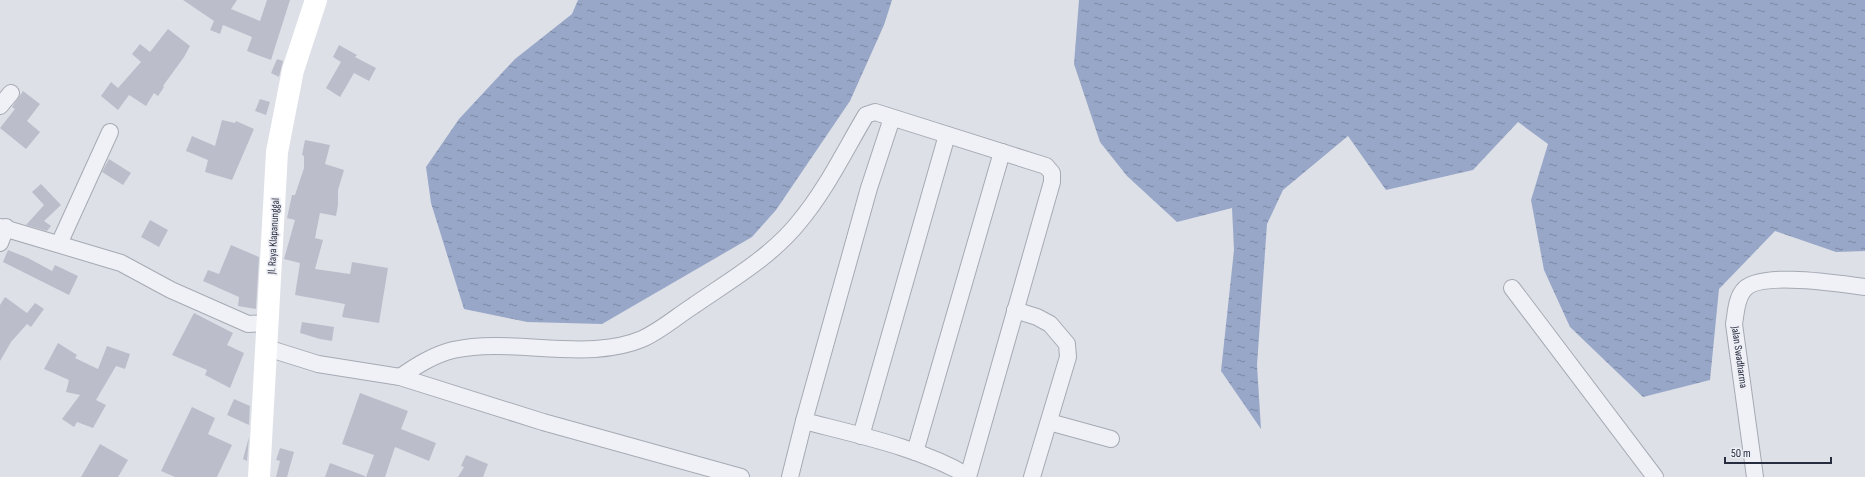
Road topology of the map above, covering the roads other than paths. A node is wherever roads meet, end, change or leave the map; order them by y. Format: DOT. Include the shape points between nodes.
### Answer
graph roads {
  1 [pos="316,0"];
  2 [pos="11,93"];
  3 [pos="0,106"];
  4 [pos="892,118"];
  5 [pos="110,132"];
  6 [pos="947,135"];
  7 [pos="1002,152"];
  8 [pos="3,227"];
  9 [pos="0,242"];
  10 [pos="59,244"];
  11 [pos="1865,287"];
  12 [pos="1512,288"];
  13 [pos="1015,310"];
  14 [pos="268,323"];
  15 [pos="267,348"];
  16 [pos="400,377"];
  17 [pos="804,421"];
  18 [pos="1049,422"];
  19 [pos="861,436"];
  20 [pos="1111,439"];
  21 [pos="915,452"];
  22 [pos="259,477"];
  23 [pos="741,477"];
  24 [pos="790,477"];
  25 [pos="968,477"];
  26 [pos="1032,477"];
  27 [pos="1655,477"];
  28 [pos="1755,477"];
  1 -- 14 [label="street, Jl. Raya Klapanunggal" via="293,70 278,152"];
  2 -- 3 [label="street"];
  4 -- 6 [label="street"];
  4 -- 16 [label="street" via="875,112 866,115 816,199 799,223 770,252 642,339 594,350 492,347 459,349 422,362"];
  4 -- 17 [label="street" via="869,188"];
  5 -- 10 [label="street"];
  6 -- 7 [label="street"];
  6 -- 19 [label="street"];
  7 -- 13 [label="street" via="1046,166 1052,173 1052,182"];
  7 -- 21 [label="street"];
  8 -- 9 [label="street"];
  8 -- 10 [label="street"];
  10 -- 14 [label="street" via="121,263 171,290 248,324"];
  11 -- 28 [label="street, Jalan Swadharma" via="1801,280 1774,280 1756,282 1743,290 1734,324"];
  12 -- 27 [label="street"];
  13 -- 18 [label="street" via="1050,324 1067,344 1068,357"];
  13 -- 25 [label="street"];
  14 -- 15 [label="street, Jl. Raya Klapanunggal"];
  15 -- 16 [label="street" via="318,364"];
  15 -- 22 [label="street, Jl. Raya Klapanunggal"];
  16 -- 23 [label="street" via="543,422"];
  17 -- 19 [label="street"];
  17 -- 24 [label="street"];
  18 -- 20 [label="street"];
  18 -- 26 [label="street"];
  19 -- 21 [label="street"];
  21 -- 25 [label="street" via="933,458"];
}
